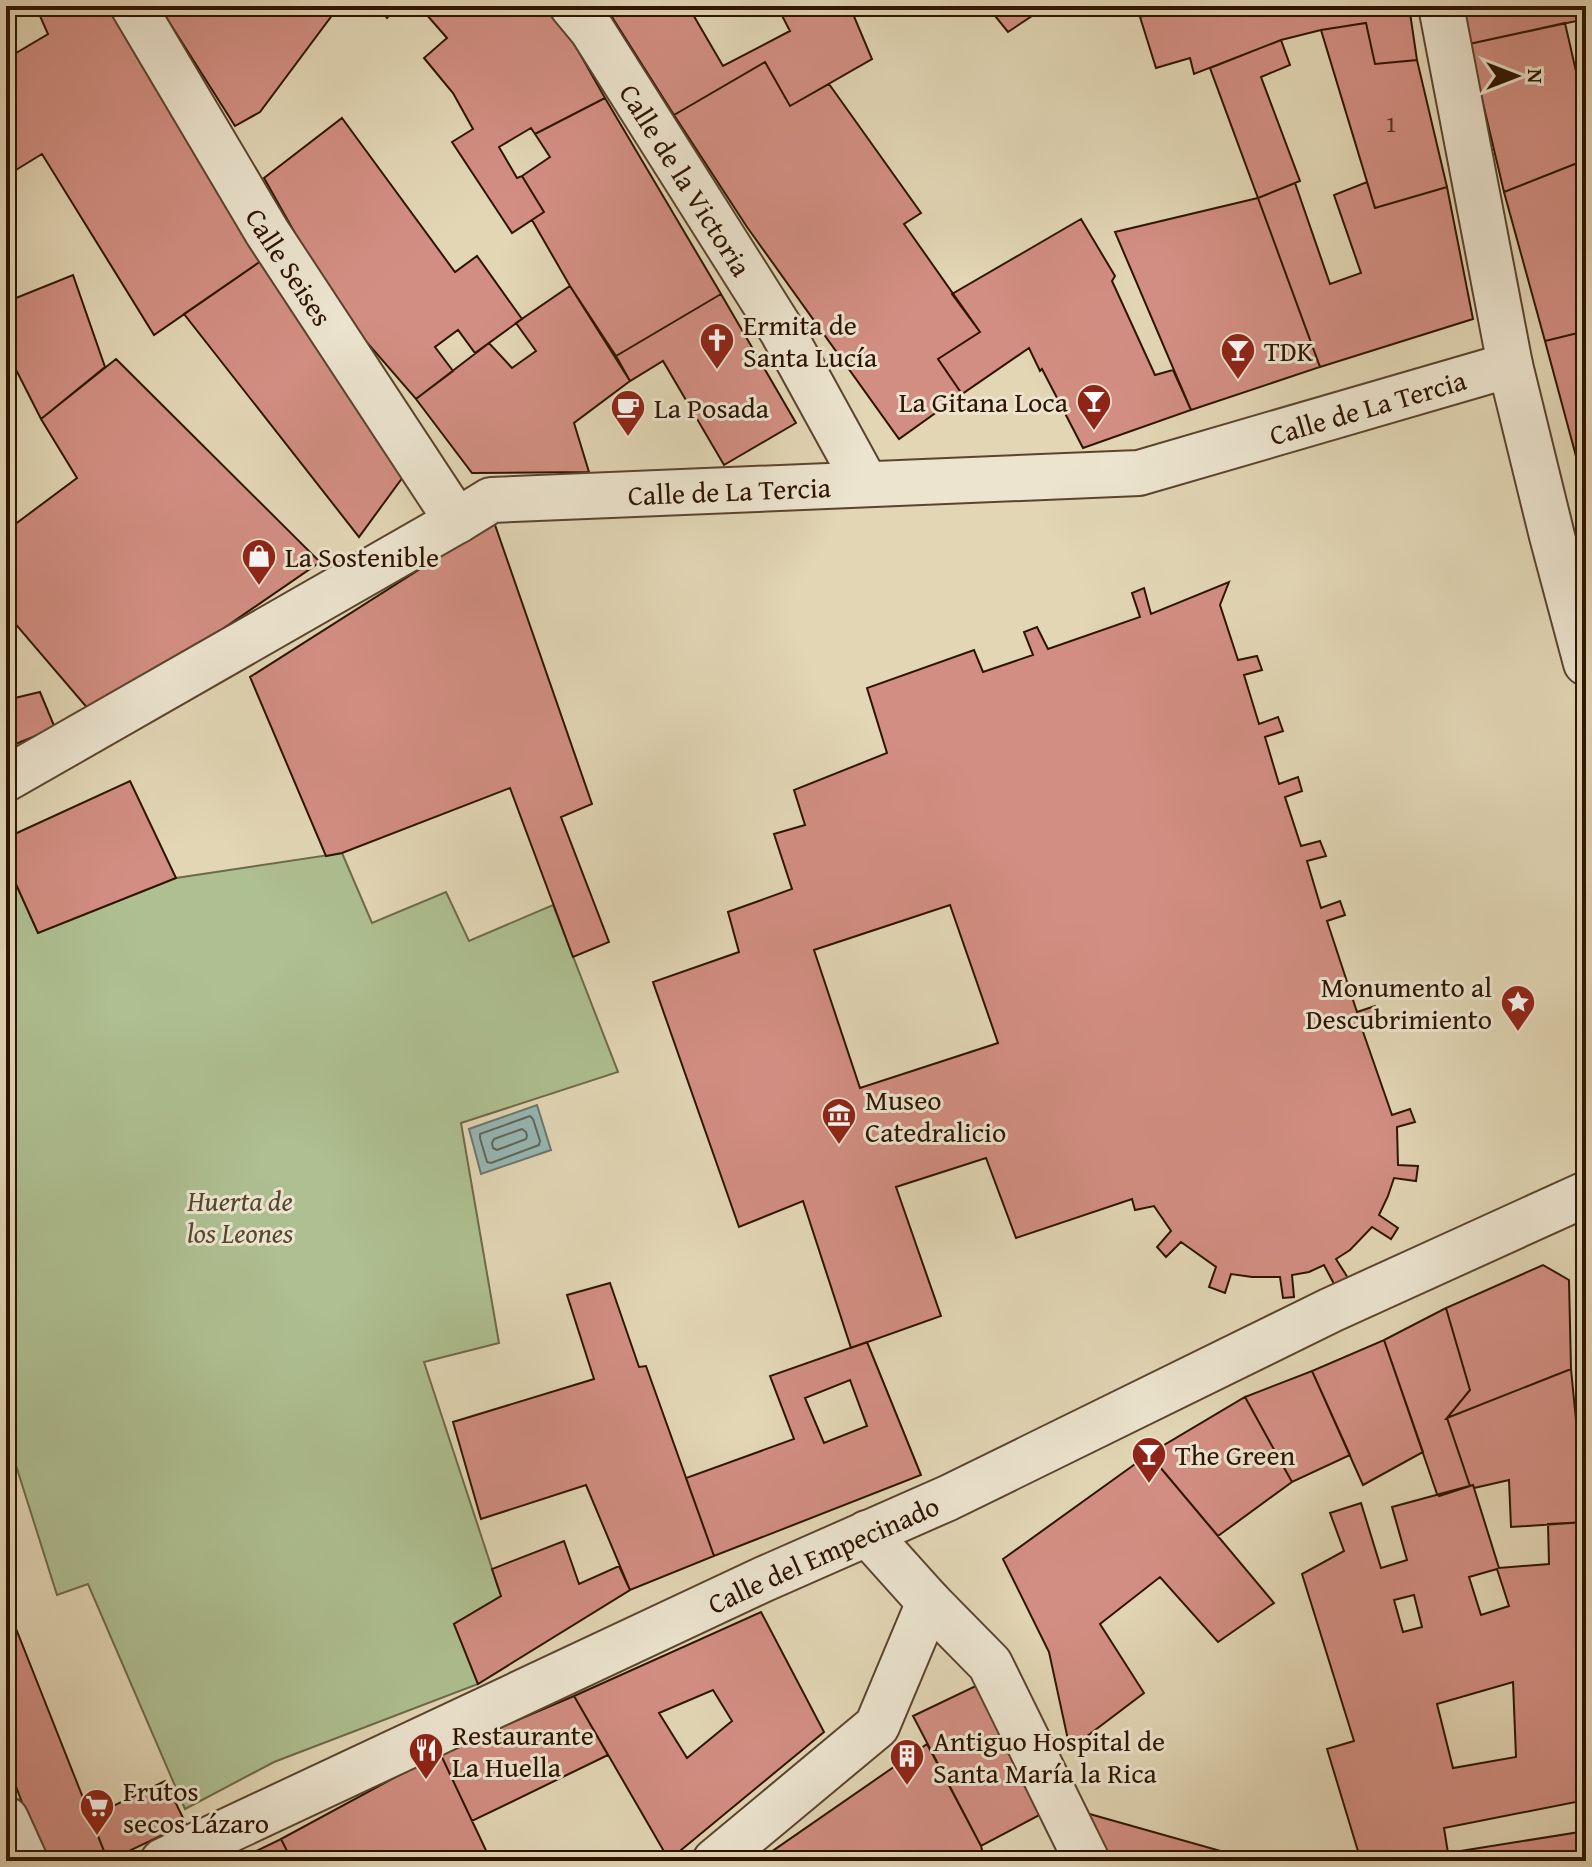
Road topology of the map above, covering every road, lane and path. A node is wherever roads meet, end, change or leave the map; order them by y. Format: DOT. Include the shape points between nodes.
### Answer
graph roads {
  1 [pos="133,6"];
  2 [pos="572,6"];
  3 [pos="1441,6"];
  4 [pos="1510,365"];
  5 [pos="866,484"];
  6 [pos="457,521"];
  7 [pos="1569,532"];
  8 [pos="1586,663"];
  9 [pos="6,779"];
  10 [pos="1586,1196"];
  11 [pos="867,1533"];
  12 [pos="929,1602"];
  13 [pos="6,1819"];
  14 [pos="25,1861"];
  15 [pos="163,1861"];
  16 [pos="715,1861"];
  17 [pos="1087,1861"];
  1 -- 6 [label="street, Calle Seises" via="267,232"];
  2 -- 5 [label="street, Calle de la Victoria" via="782,331"];
  3 -- 4 [label="street"];
  4 -- 5 [label="street, Calle de La Tercia" via="1139,473"];
  4 -- 7 [label="street"];
  5 -- 6 [label="street, Calle de La Tercia" via="491,500"];
  6 -- 9 [label="street, Calle de La Tercia"];
  7 -- 8 [label="street"];
  10 -- 11 [label="street, Calle del Empecinado" via="1331,1310"];
  11 -- 12 [label="street"];
  11 -- 15 [label="street, Calle del Empecinado"];
  12 -- 16 [label="street" via="877,1726"];
  12 -- 17 [label="street" via="990,1664"];
  13 -- 14 [label="street"];
}
